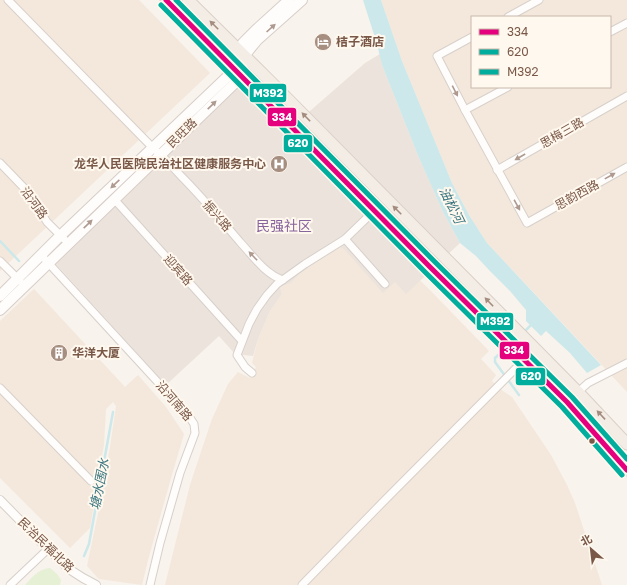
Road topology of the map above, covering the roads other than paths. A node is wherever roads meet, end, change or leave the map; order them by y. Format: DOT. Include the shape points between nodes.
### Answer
graph roads {
  1 [pos="8,0"];
  2 [pos="166,0"];
  3 [pos="188,0"];
  4 [pos="289,0"];
  5 [pos="302,0"];
  6 [pos="539,0"];
  7 [pos="510,16"];
  8 [pos="627,23"];
  9 [pos="611,31"];
  10 [pos="471,38"];
  11 [pos="242,53"];
  12 [pos="237,72"];
  13 [pos="506,88"];
  14 [pos="627,96"];
  15 [pos="465,110"];
  16 [pos="156,151"];
  17 [pos="0,163"];
  18 [pos="627,167"];
  19 [pos="497,170"];
  20 [pos="114,199"];
  21 [pos="375,210"];
  22 [pos="60,236"];
  23 [pos="345,239"];
  24 [pos="68,244"];
  25 [pos="41,255"];
  26 [pos="0,261"];
  27 [pos="48,263"];
  28 [pos="283,280"];
  29 [pos="21,282"];
  30 [pos="385,284"];
  31 [pos="0,296"];
  32 [pos="0,310"];
  33 [pos="242,341"];
  34 [pos="522,358"];
  35 [pos="627,364"];
  36 [pos="252,373"];
  37 [pos="0,388"];
  38 [pos="578,392"];
  39 [pos="567,402"];
  40 [pos="627,444"];
  41 [pos="627,470"];
  42 [pos="92,481"];
  43 [pos="0,500"];
  44 [pos="48,549"];
  45 [pos="10,585"];
  46 [pos="96,585"];
  47 [pos="150,585"];
  48 [pos="302,585"];
  1 -- 16 [label="street, 振兴路"];
  2 -- 12 [label="main road"];
  11 -- 3 [label="main road, one-way"];
  4 -- 11 [label="main road, 民旺路" via="247,38"];
  11 -- 5 [label="main road, 民旺路, one-way" via="248,51"];
  6 -- 7 [label="street"];
  8 -- 9 [label="street"];
  10 -- 15 [label="street, one-way" via="437,56"];
  11 -- 12 [label="main road, 民旺路" via="236,64"];
  38 -- 11 [label="main road, one-way"];
  12 -- 16 [label="main road, 民旺路" via="220,85"];
  12 -- 21 [label="main road"];
  13 -- 15 [label="street"];
  14 -- 19 [label="street, 思梅三路, one-way"];
  15 -- 19 [label="street"];
  16 -- 20 [label="main road, 民旺路"];
  16 -- 22 [label="main road, 民旺路, one-way"];
  28 -- 16 [label="street, 振兴路, one-way" via="264,268"];
  17 -- 22 [label="street, 沿河路" via="29,193 47,222"];
  19 -- 18 [label="street, 思韵西路, one-way" via="527,222"];
  24 -- 20 [label="main road, 民旺路, one-way"];
  20 -- 33 [label="street, 迎宾路"];
  21 -- 23 [label="street"];
  21 -- 34 [label="main road"];
  22 -- 24 [label="street, 沿河路"];
  22 -- 25 [label="main road, 民旺路"];
  23 -- 28 [label="street"];
  23 -- 30 [label="street"];
  24 -- 27 [label="main road, 民旺路"];
  25 -- 27 [label="street, 沿河南路"];
  25 -- 29 [label="main road, 民旺路"];
  26 -- 29 [label="street"];
  27 -- 29 [label="main road, 民旺路"];
  27 -- 47 [label="street, 沿河南路" via="194,424 195,433 180,473"];
  28 -- 33 [label="street" via="257,308"];
  29 -- 31 [label="main road, 民旺路"];
  29 -- 32 [label="main road, 民旺路"];
  33 -- 36 [label="street" via="238,355"];
  34 -- 39 [label="main road"];
  34 -- 48 [label="street" via="511,373"];
  35 -- 38 [label="street" via="588,383"];
  37 -- 42 [label="street"];
  38 -- 39 [label="street"];
  40 -- 38 [label="main road, one-way"];
  39 -- 41 [label="main road"];
  43 -- 44 [label="street, 民治民福北路"];
  44 -- 45 [label="street"];
  44 -- 46 [label="street, 民治民福北路" via="69,569"];
}
